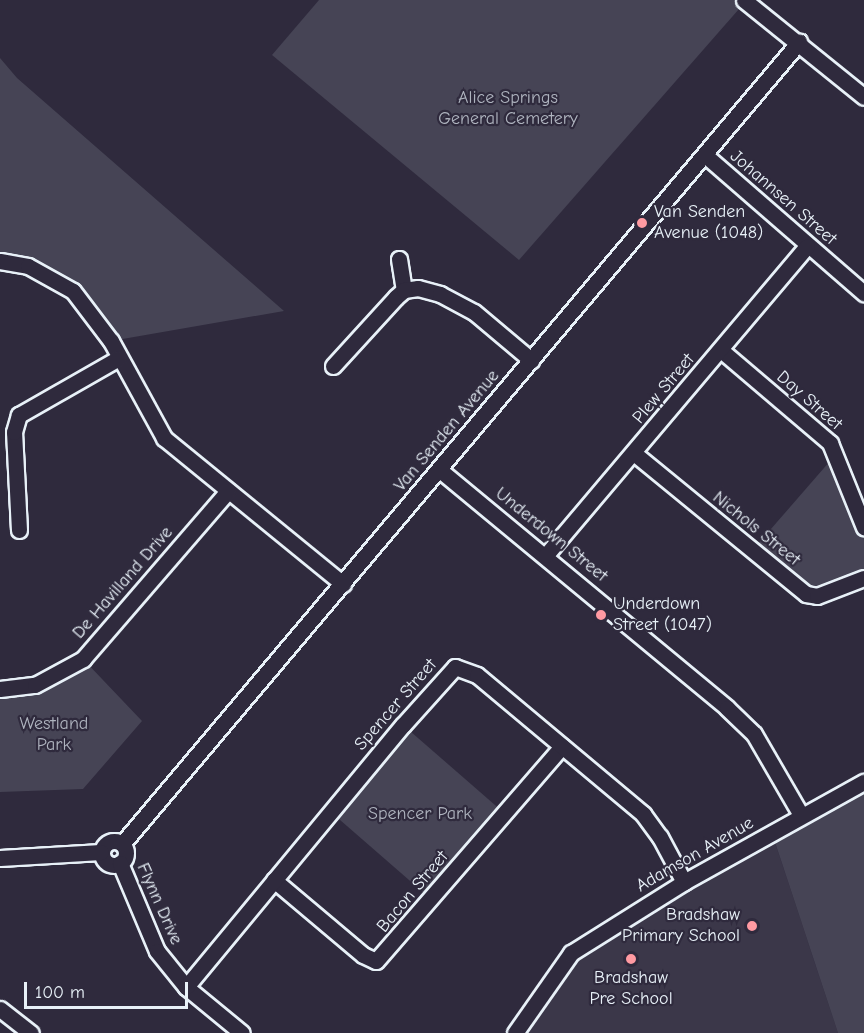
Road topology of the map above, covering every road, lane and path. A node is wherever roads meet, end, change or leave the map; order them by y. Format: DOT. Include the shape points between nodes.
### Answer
graph roads {
  1 [pos="744,0"];
  2 [pos="799,42"];
  3 [pos="864,97"];
  4 [pos="705,155"];
  5 [pos="807,246"];
  6 [pos="399,259"];
  7 [pos="0,261"];
  8 [pos="404,290"];
  9 [pos="864,293"];
  10 [pos="722,351"];
  11 [pos="119,358"];
  12 [pos="531,360"];
  13 [pos="333,366"];
  14 [pos="634,454"];
  15 [pos="441,471"];
  16 [pos="228,491"];
  17 [pos="864,527"];
  18 [pos="19,530"];
  19 [pos="546,555"];
  20 [pos="864,578"];
  21 [pos="343,584"];
  22 [pos="0,689"];
  23 [pos="562,746"];
  24 [pos="864,782"];
  25 [pos="801,815"];
  26 [pos="122,844"];
  27 [pos="101,852"];
  28 [pos="0,858"];
  29 [pos="120,863"];
  30 [pos="274,880"];
  31 [pos="684,882"];
  32 [pos="186,987"];
  33 [pos="0,1009"];
  34 [pos="31,1033"];
  35 [pos="242,1033"];
  36 [pos="515,1033"];
  1 -- 2 [label="street"];
  2 -- 3 [label="street"];
  2 -- 4 [label="street, Van Senden Avenue"];
  4 -- 5 [label="street, Johannsen Street"];
  4 -- 12 [label="street, Van Senden Avenue"];
  5 -- 9 [label="street, Johannsen Street"];
  5 -- 10 [label="street, Plew Street"];
  6 -- 8 [label="street"];
  7 -- 11 [label="street" via="28,266 73,291 92,312"];
  8 -- 12 [label="street" via="418,288 440,294 474,312"];
  8 -- 13 [label="street"];
  10 -- 14 [label="street, Plew Street"];
  10 -- 17 [label="street, Day Street" via="830,443"];
  11 -- 16 [label="street" via="164,438"];
  11 -- 18 [label="street" via="20,415 14,432"];
  12 -- 15 [label="street, Van Senden Avenue"];
  14 -- 19 [label="street, Plew Street"];
  14 -- 20 [label="street, Nichols Street" via="806,594 817,596"];
  15 -- 19 [label="street, Underdown Street"];
  15 -- 21 [label="street, Van Senden Avenue"];
  16 -- 21 [label="street"];
  16 -- 22 [label="street, De Havilland Drive" via="82,659 35,685"];
  19 -- 25 [label="street, Underdown Street" via="754,734"];
  21 -- 26 [label="street, Van Senden Avenue"];
  23 -- 30 [label="street, Spencer Street" via="477,675 455,668"];
  23 -- 30 [label="street, Bacon Street" via="376,961 363,955"];
  23 -- 31 [label="street, Spencer Street" via="643,814"];
  24 -- 25 [label="street, Adamson Avenue"];
  25 -- 31 [label="street, Adamson Avenue"];
  26 -- 27 [label="street" via="108,842"];
  26 -- 29 [label="street" via="126,855"];
  27 -- 28 [label="street"];
  27 -- 29 [label="street" via="109,864"];
  29 -- 32 [label="street, Flynn Drive" via="157,951"];
  30 -- 32 [label="street, Spencer Street"];
  31 -- 36 [label="street, Adamson Avenue" via="571,953"];
  32 -- 35 [label="street, Flynn Drive"];
  33 -- 34 [label="street"];
}
